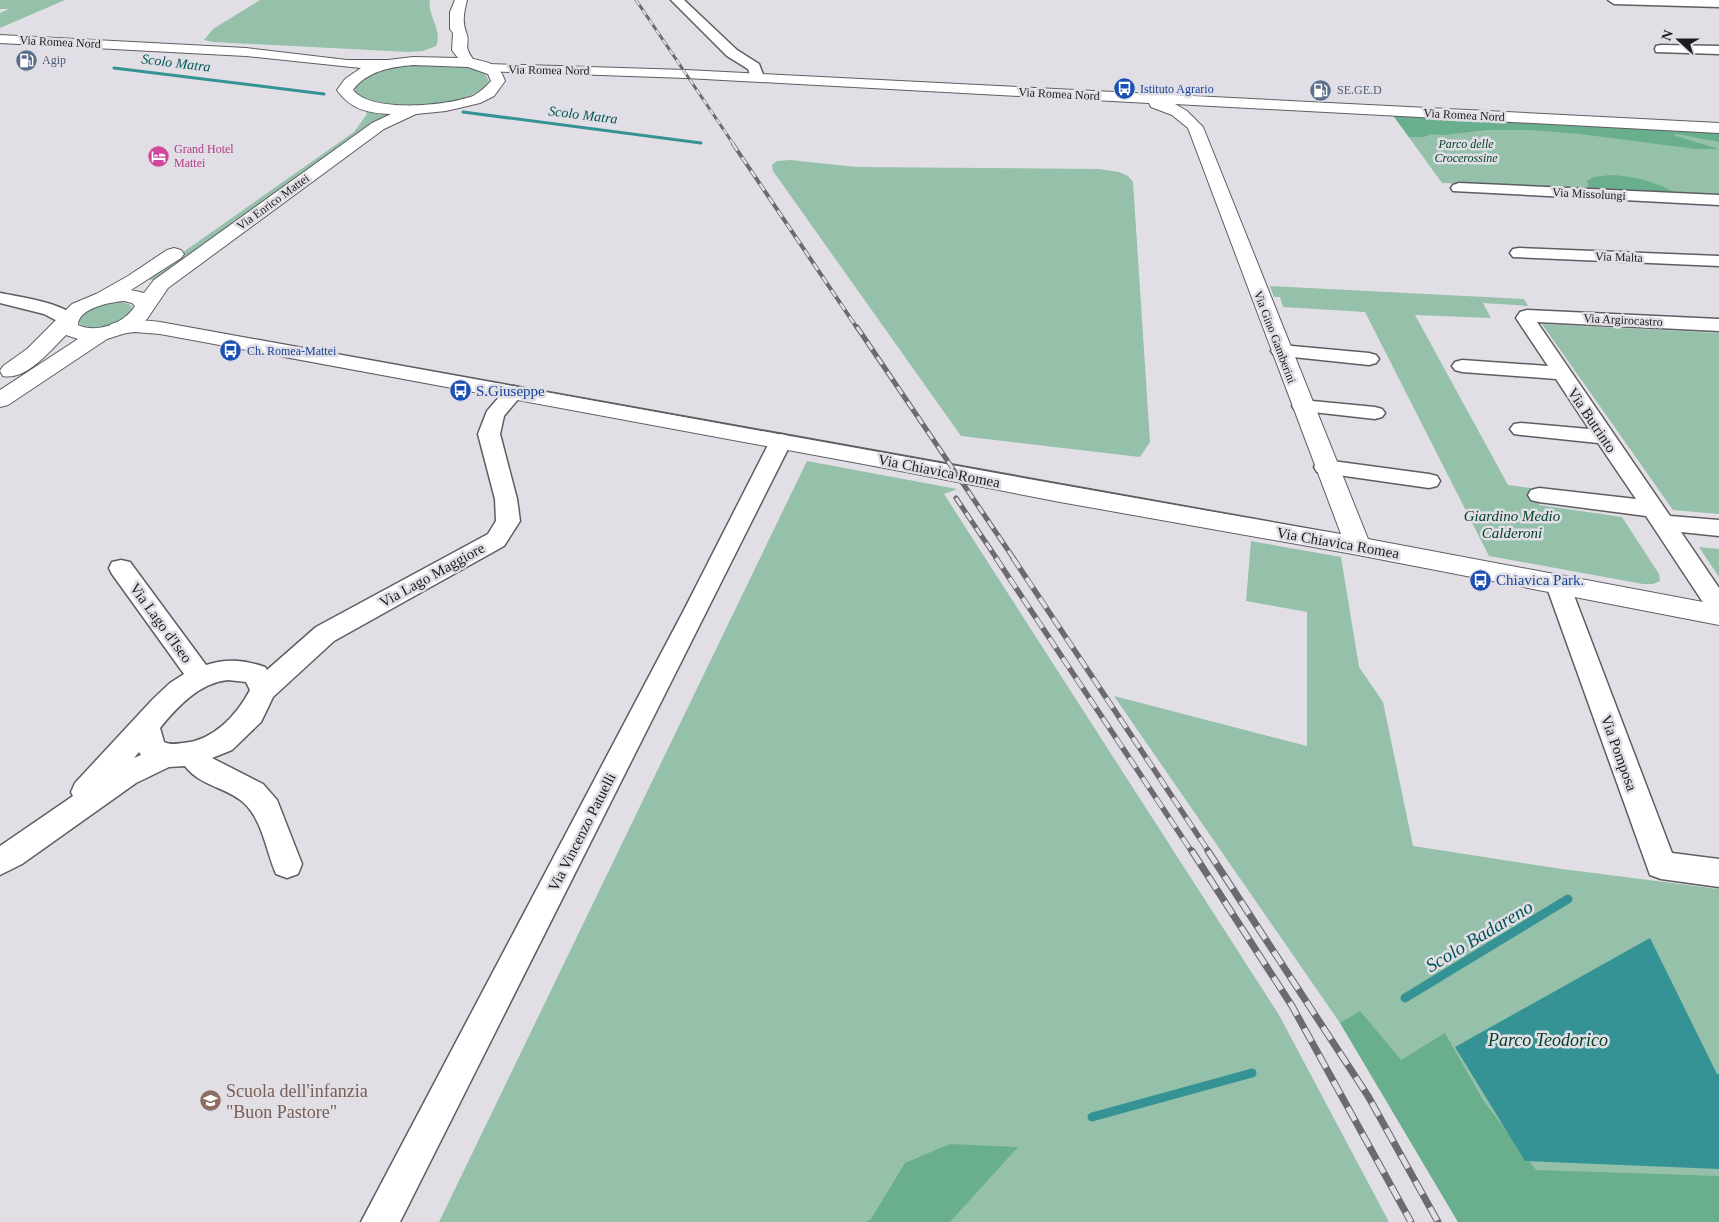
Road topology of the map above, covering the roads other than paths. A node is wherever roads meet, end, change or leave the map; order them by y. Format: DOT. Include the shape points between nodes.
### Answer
graph roads {
  1 [pos="461,0"];
  2 [pos="677,0"];
  3 [pos="1614,0"];
  4 [pos="1719,3"];
  5 [pos="457,29"];
  6 [pos="0,38"];
  7 [pos="1661,49"];
  8 [pos="1719,50"];
  9 [pos="269,56"];
  10 [pos="413,61"];
  11 [pos="468,63"];
  12 [pos="388,64"];
  13 [pos="488,68"];
  14 [pos="610,71"];
  15 [pos="758,77"];
  16 [pos="348,84"];
  17 [pos="491,91"];
  18 [pos="1090,96"];
  19 [pos="1193,101"];
  20 [pos="361,104"];
  21 [pos="1271,105"];
  22 [pos="412,110"];
  23 [pos="1192,119"];
  24 [pos="1719,128"];
  25 [pos="1459,188"];
  26 [pos="1719,200"];
  27 [pos="1519,253"];
  28 [pos="1719,261"];
  29 [pos="0,298"];
  30 [pos="96,300"];
  31 [pos="27,303"];
  32 [pos="149,315"];
  33 [pos="1527,316"];
  34 [pos="67,321"];
  35 [pos="1719,325"];
  36 [pos="110,331"];
  37 [pos="1281,351"];
  38 [pos="1369,358"];
  39 [pos="1462,366"];
  40 [pos="1560,373"];
  41 [pos="0,379"];
  42 [pos="514,392"];
  43 [pos="0,400"];
  44 [pos="1302,406"];
  45 [pos="1375,413"];
  46 [pos="1521,429"];
  47 [pos="1604,437"];
  48 [pos="781,441"];
  49 [pos="1325,467"];
  50 [pos="1429,481"];
  51 [pos="1539,495"];
  52 [pos="1658,516"];
  53 [pos="1719,528"];
  54 [pos="1358,546"];
  55 [pos="121,568"];
  56 [pos="1558,585"];
  57 [pos="1719,607"];
  58 [pos="1719,614"];
  59 [pos="201,678"];
  60 [pos="263,690"];
  61 [pos="146,726"];
  62 [pos="179,755"];
  63 [pos="62,818"];
  64 [pos="4,855"];
  65 [pos="287,864"];
  66 [pos="1719,873"];
  67 [pos="380,1222"];
  1 -- 5 [label="street"];
  2 -- 15 [label="street" via="732,53 754,67"];
  3 -- 4 [label="street"];
  5 -- 10 [label="street" via="449,46"];
  5 -- 11 [label="street" via="460,33 458,50"];
  6 -- 9 [label="street, Via Romea Nord" via="218,50"];
  7 -- 8 [label="street"];
  9 -- 12 [label="street, Via Romea Nord" via="347,64"];
  9 -- 16 [label="street, Via Romea Nord" via="333,70"];
  10 -- 11 [label="street, Via Romea Nord"];
  10 -- 12 [label="street"];
  11 -- 13 [label="street, Via Romea Nord"];
  12 -- 16 [label="street" via="359,75"];
  13 -- 14 [label="street, Via Romea Nord"];
  13 -- 17 [label="street" via="495,72 498,81"];
  14 -- 15 [label="street, Via Romea Nord"];
  14 -- 17 [label="street, Via Romea Nord" via="525,78"];
  15 -- 18 [label="street, Via Romea Nord"];
  16 -- 20 [label="street" via="347,95"];
  17 -- 22 [label="street, Via Romea Nord" via="463,105"];
  18 -- 19 [label="street, Via Romea Nord"];
  18 -- 23 [label="street" via="1172,108"];
  19 -- 21 [label="street, Via Romea Nord"];
  19 -- 23 [label="street, Via Gino Gamberini" via="1203,108"];
  20 -- 22 [label="street"];
  20 -- 30 [label="street, Via Enrico Mattei" via="363,113 358,124 347,134 135,280"];
  21 -- 23 [label="street" via="1211,110"];
  21 -- 24 [label="street, Via Romea Nord"];
  22 -- 32 [label="street, Via Enrico Mattei" via="378,126 161,284"];
  23 -- 37 [label="street, Via Gino Gamberini"];
  25 -- 26 [label="street, Via Missolungi"];
  27 -- 28 [label="street, Via Malta"];
  29 -- 31 [label="street"];
  30 -- 31 [label="street"];
  30 -- 32 [label="street" via="132,296 139,298"];
  30 -- 34 [label="street, Via Enrico Mattei" via="80,307"];
  31 -- 34 [label="street" via="59,313"];
  32 -- 36 [label="street, Via Chiavica Romea" via="135,326"];
  32 -- 42 [label="street, Via Chiavica Romea"];
  33 -- 35 [label="street, Via Argirocastro"];
  33 -- 40 [label="street, Via Butrinto" via="1524,318 1526,322"];
  34 -- 36 [label="street, Via Chiavica Romea" via="68,328 80,333"];
  34 -- 41 [label="street" via="34,354"];
  36 -- 43 [label="street"];
  37 -- 38 [label="street"];
  37 -- 44 [label="street, Via Gino Gamberini"];
  39 -- 40 [label="street"];
  40 -- 47 [label="street, Via Butrinto"];
  42 -- 48 [label="street, Via Chiavica Romea"];
  42 -- 60 [label="street, Via Lago Maggiore" via="494,415 489,434 508,514 500,536 481,550 325,634"];
  44 -- 45 [label="street"];
  44 -- 49 [label="street, Via Gino Gamberini"];
  46 -- 47 [label="street"];
  47 -- 52 [label="street, Via Butrinto"];
  48 -- 54 [label="street, Via Chiavica Romea"];
  48 -- 67 [label="street, Via Vincenzo Patuelli"];
  49 -- 50 [label="street"];
  49 -- 54 [label="street, Via Gino Gamberini"];
  51 -- 52 [label="street"];
  52 -- 53 [label="street"];
  52 -- 57 [label="street, Via Butrinto"];
  54 -- 56 [label="street, Via Chiavica Romea"];
  55 -- 59 [label="street, Via Lago d'Iseo"];
  56 -- 58 [label="street, Via Chiavica Romea"];
  56 -- 66 [label="street, Via Pomposa" via="1661,865"];
  59 -- 60 [label="street" via="226,670 256,674"];
  59 -- 61 [label="street" via="180,688"];
  60 -- 62 [label="street" via="251,714 222,742"];
  61 -- 62 [label="street" via="152,749"];
  61 -- 63 [label="street"];
  62 -- 63 [label="street" via="126,775"];
  62 -- 65 [label="street" via="253,793 267,809"];
  63 -- 64 [label="street"];
}
